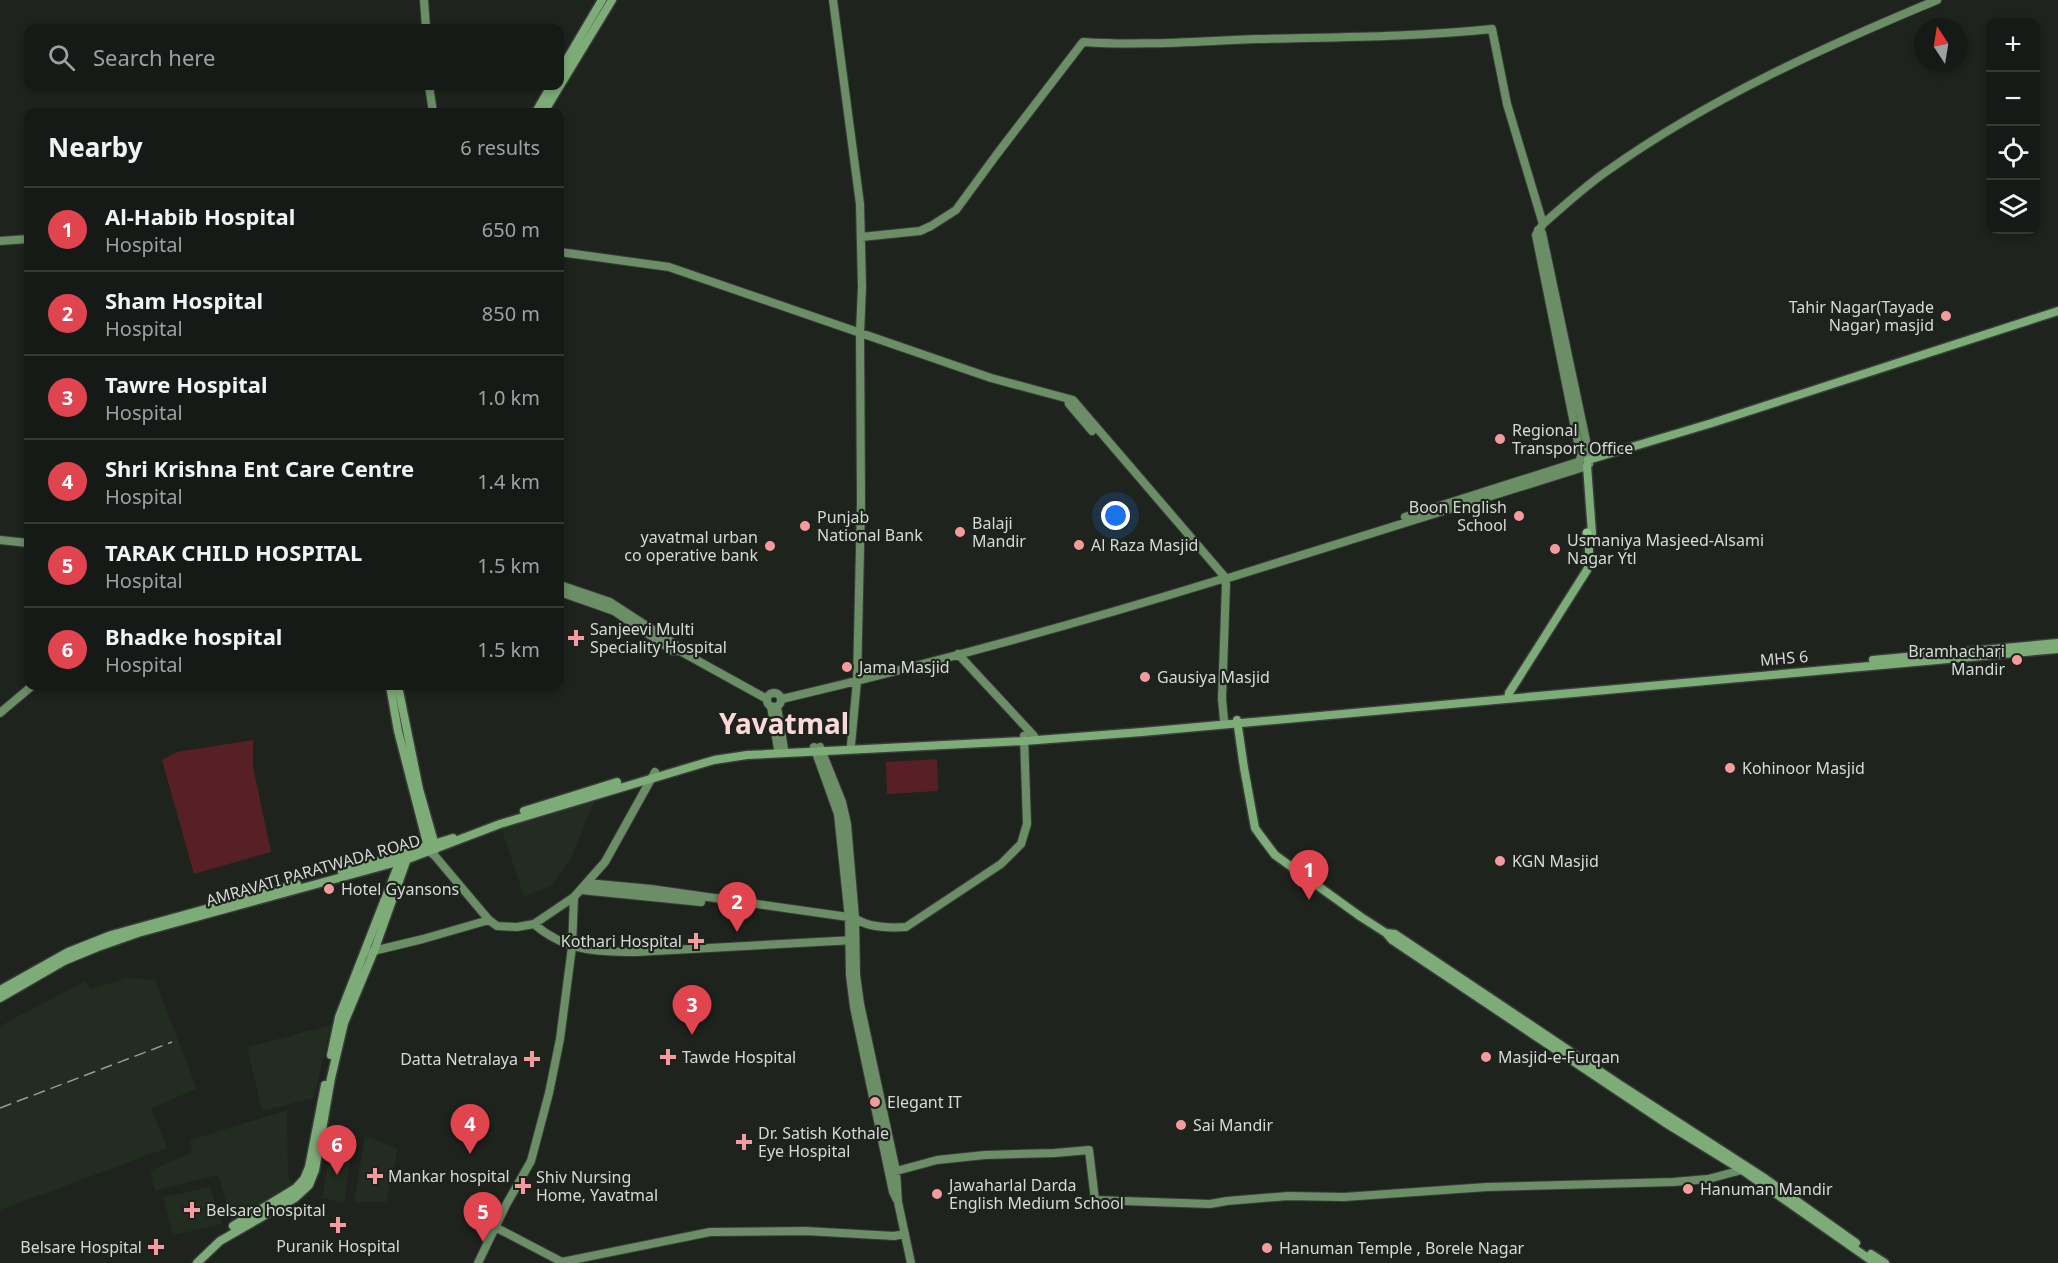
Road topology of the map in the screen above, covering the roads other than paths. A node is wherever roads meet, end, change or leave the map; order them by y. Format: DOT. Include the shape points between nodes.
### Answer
graph roads {
  1 [pos="424,0"];
  2 [pos="602,0"];
  3 [pos="612,0"];
  4 [pos="833,0"];
  5 [pos="1937,0"];
  6 [pos="426,24"];
  7 [pos="564,64"];
  8 [pos="564,79"];
  9 [pos="430,90"];
  10 [pos="549,90"];
  11 [pos="557,90"];
  12 [pos="432,108"];
  13 [pos="538,108"];
  14 [pos="546,108"];
  15 [pos="1541,227"];
  16 [pos="861,237"];
  17 [pos="24,239"];
  18 [pos="0,241"];
  19 [pos="564,253"];
  20 [pos="2058,313"];
  21 [pos="860,333"];
  22 [pos="1584,463"];
  23 [pos="0,540"];
  24 [pos="24,543"];
  25 [pos="1223,578"];
  26 [pos="564,587"];
  27 [pos="564,593"];
  28 [pos="615,608"];
  29 [pos="2058,643"];
  30 [pos="2058,649"];
  31 [pos="957,654"];
  32 [pos="857,681"];
  33 [pos="27,690"];
  34 [pos="391,690"];
  35 [pos="399,690"];
  36 [pos="1511,695"];
  37 [pos="774,703"];
  38 [pos="0,713"];
  39 [pos="1224,720"];
  40 [pos="1238,722"];
  41 [pos="1034,738"];
  42 [pos="1024,739"];
  43 [pos="851,745"];
  44 [pos="781,749"];
  45 [pos="818,750"];
  46 [pos="653,775"];
  47 [pos="433,850"];
  48 [pos="405,857"];
  49 [pos="584,886"];
  50 [pos="574,897"];
  51 [pos="489,920"];
  52 [pos="853,920"];
  53 [pos="534,924"];
  54 [pos="852,940"];
  55 [pos="572,947"];
  56 [pos="369,952"];
  57 [pos="0,990"];
  58 [pos="0,998"];
  59 [pos="1744,1168"];
  60 [pos="892,1172"];
  61 [pos="495,1227"];
  62 [pos="905,1234"];
  63 [pos="189,1263"];
  64 [pos="197,1263"];
  65 [pos="478,1263"];
  66 [pos="911,1263"];
  67 [pos="1875,1263"];
  68 [pos="1885,1263"];
  1 -- 6 [label="street"];
  2 -- 7 [label="main road"];
  3 -- 8 [label="main road"];
  4 -- 16 [label="street"];
  5 -- 15 [label="street" via="1707,108 1608,170"];
  9 -- 12 [label="street"];
  10 -- 13 [label="main road"];
  11 -- 14 [label="main road"];
  15 -- 16 [label="street" via="1507,104 1492,29 1310,39 1083,42 956,210 931,226"];
  15 -- 22 [label="street" via="1536,235"];
  16 -- 21 [label="street"];
  17 -- 18 [label="street"];
  19 -- 21 [label="street" via="669,267"];
  20 -- 22 [label="main road"];
  21 -- 25 [label="street" via="991,378 1073,400"];
  21 -- 32 [label="street"];
  22 -- 25 [label="street"];
  22 -- 36 [label="main road" via="1589,564"];
  23 -- 24 [label="street"];
  25 -- 31 [label="street"];
  25 -- 39 [label="street"];
  26 -- 28 [label="street"];
  27 -- 28 [label="street"];
  28 -- 37 [label="street" via="673,651 680,651"];
  29 -- 36 [label="main road"];
  30 -- 36 [label="main road, MHS 6"];
  31 -- 32 [label="street"];
  31 -- 41 [label="street"];
  32 -- 37 [label="street"];
  32 -- 43 [label="street"];
  33 -- 38 [label="street"];
  34 -- 47 [label="main road" via="398,731"];
  35 -- 47 [label="main road"];
  36 -- 40 [label="main road"];
  37 -- 44 [label="street"];
  39 -- 40 [label="main road"];
  39 -- 41 [label="main road"];
  40 -- 41 [label="main road"];
  40 -- 59 [label="main road" via="1255,828 1275,855 1392,940 1614,1090"];
  41 -- 42 [label="main road"];
  42 -- 43 [label="main road"];
  42 -- 45 [label="main road"];
  42 -- 52 [label="street" via="1027,824 1021,844 1001,864 906,927 890,928"];
  43 -- 45 [label="main road"];
  44 -- 45 [label="main road"];
  44 -- 46 [label="main road" via="710,756"];
  45 -- 46 [label="main road" via="747,755"];
  45 -- 52 [label="street" via="842,802 847,824"];
  46 -- 47 [label="main road, AMRAVATI PARATWADA ROAD" via="517,813"];
  46 -- 49 [label="street" via="605,862"];
  47 -- 48 [label="main road, AMRAVATI PARATWADA ROAD"];
  47 -- 51 [label="street"];
  48 -- 56 [label="main road"];
  48 -- 57 [label="main road, AMRAVATI PARATWADA ROAD" via="119,932 68,952"];
  48 -- 58 [label="main road, AMRAVATI PARATWADA ROAD" via="108,943 64,961"];
  49 -- 50 [label="street"];
  49 -- 52 [label="street"];
  50 -- 53 [label="street"];
  50 -- 55 [label="street"];
  51 -- 53 [label="street" via="497,926"];
  51 -- 56 [label="street"];
  52 -- 54 [label="street"];
  53 -- 55 [label="street"];
  54 -- 55 [label="street" via="636,952"];
  54 -- 60 [label="street" via="854,1007"];
  55 -- 61 [label="street" via="560,1039 531,1161"];
  56 -- 63 [label="main road" via="337,1024 304,1179 290,1192 216,1238"];
  56 -- 64 [label="main road" via="344,1023 309,1185 295,1198 220,1242"];
  59 -- 60 [label="street" via="1708,1179 1673,1182 1487,1187 1344,1197 1288,1196 1203,1204 1095,1200 1089,1150 938,1160"];
  59 -- 67 [label="main road"];
  59 -- 68 [label="main road"];
  60 -- 62 [label="street"];
  61 -- 62 [label="street" via="562,1262 710,1232"];
  61 -- 65 [label="street"];
  62 -- 66 [label="street"];
}
